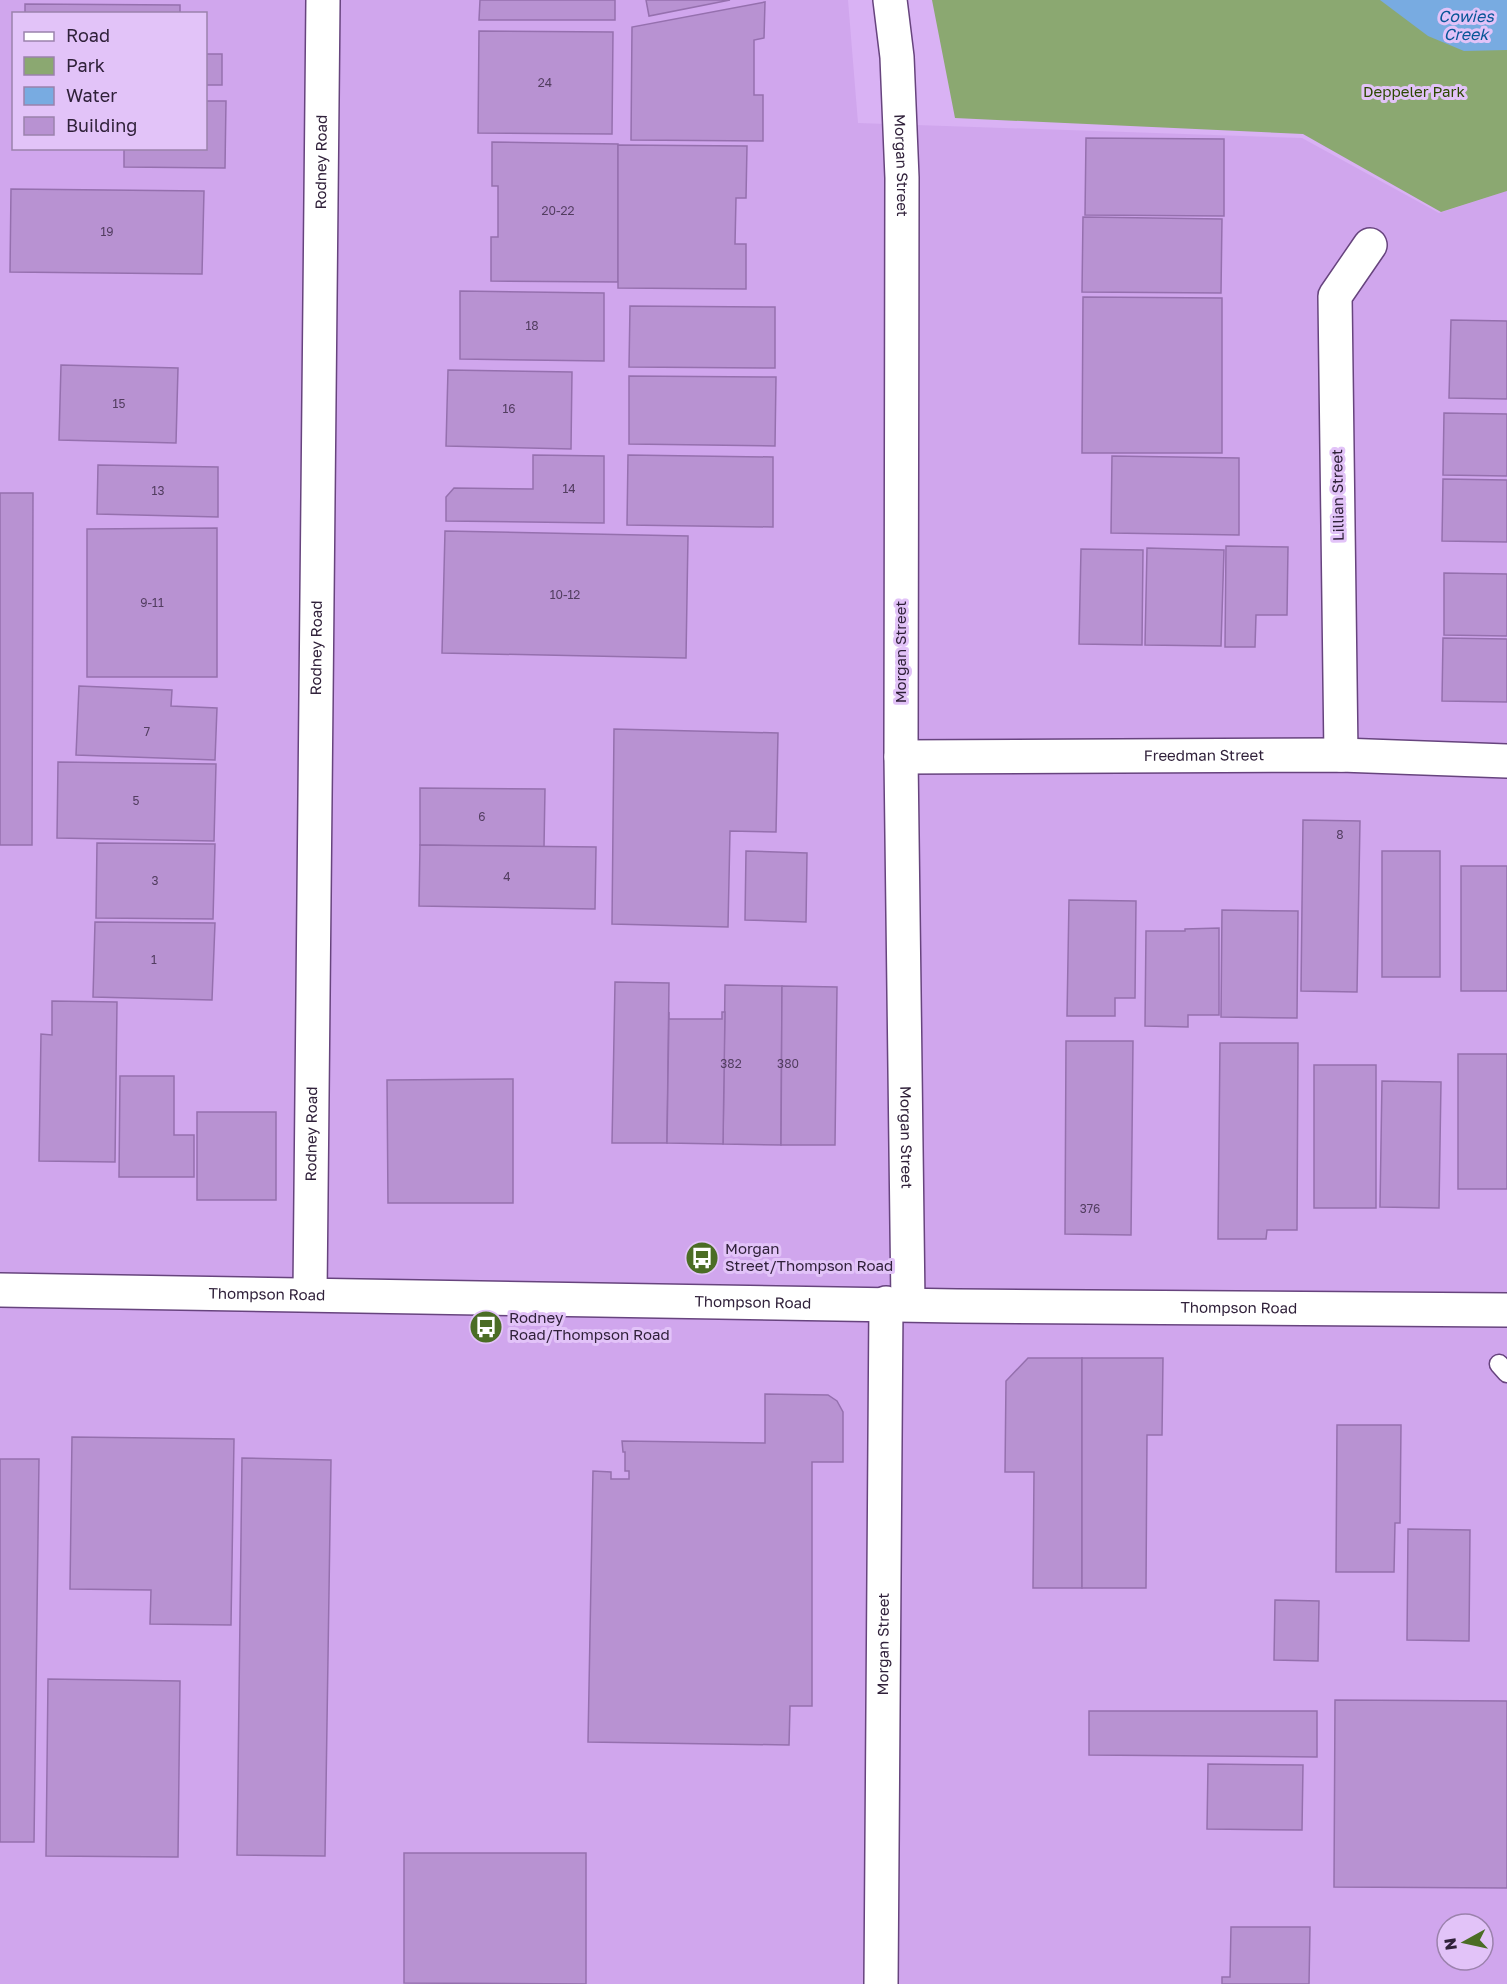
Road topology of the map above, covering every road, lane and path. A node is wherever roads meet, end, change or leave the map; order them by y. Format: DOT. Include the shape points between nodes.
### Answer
graph roads {
  1 [pos="323,0"];
  2 [pos="890,0"];
  3 [pos="1370,245"];
  4 [pos="1341,755"];
  5 [pos="901,757"];
  6 [pos="1507,761"];
  7 [pos="0,1290"];
  8 [pos="310,1294"];
  9 [pos="897,1304"];
  10 [pos="1507,1310"];
  11 [pos="881,1984"];
  1 -- 8 [label="street, Rodney Road"];
  2 -- 5 [label="street, Morgan Street" via="897,57 902,178"];
  3 -- 4 [label="street, Lillian Street" via="1335,296"];
  4 -- 5 [label="street, Freedman Street"];
  4 -- 6 [label="street, Freedman Street"];
  5 -- 9 [label="street, Morgan Street"];
  7 -- 8 [label="street, Thompson Road"];
  8 -- 9 [label="street, Thompson Road"];
  9 -- 10 [label="street, Thompson Road"];
  9 -- 11 [label="street, Morgan Street"];
}
